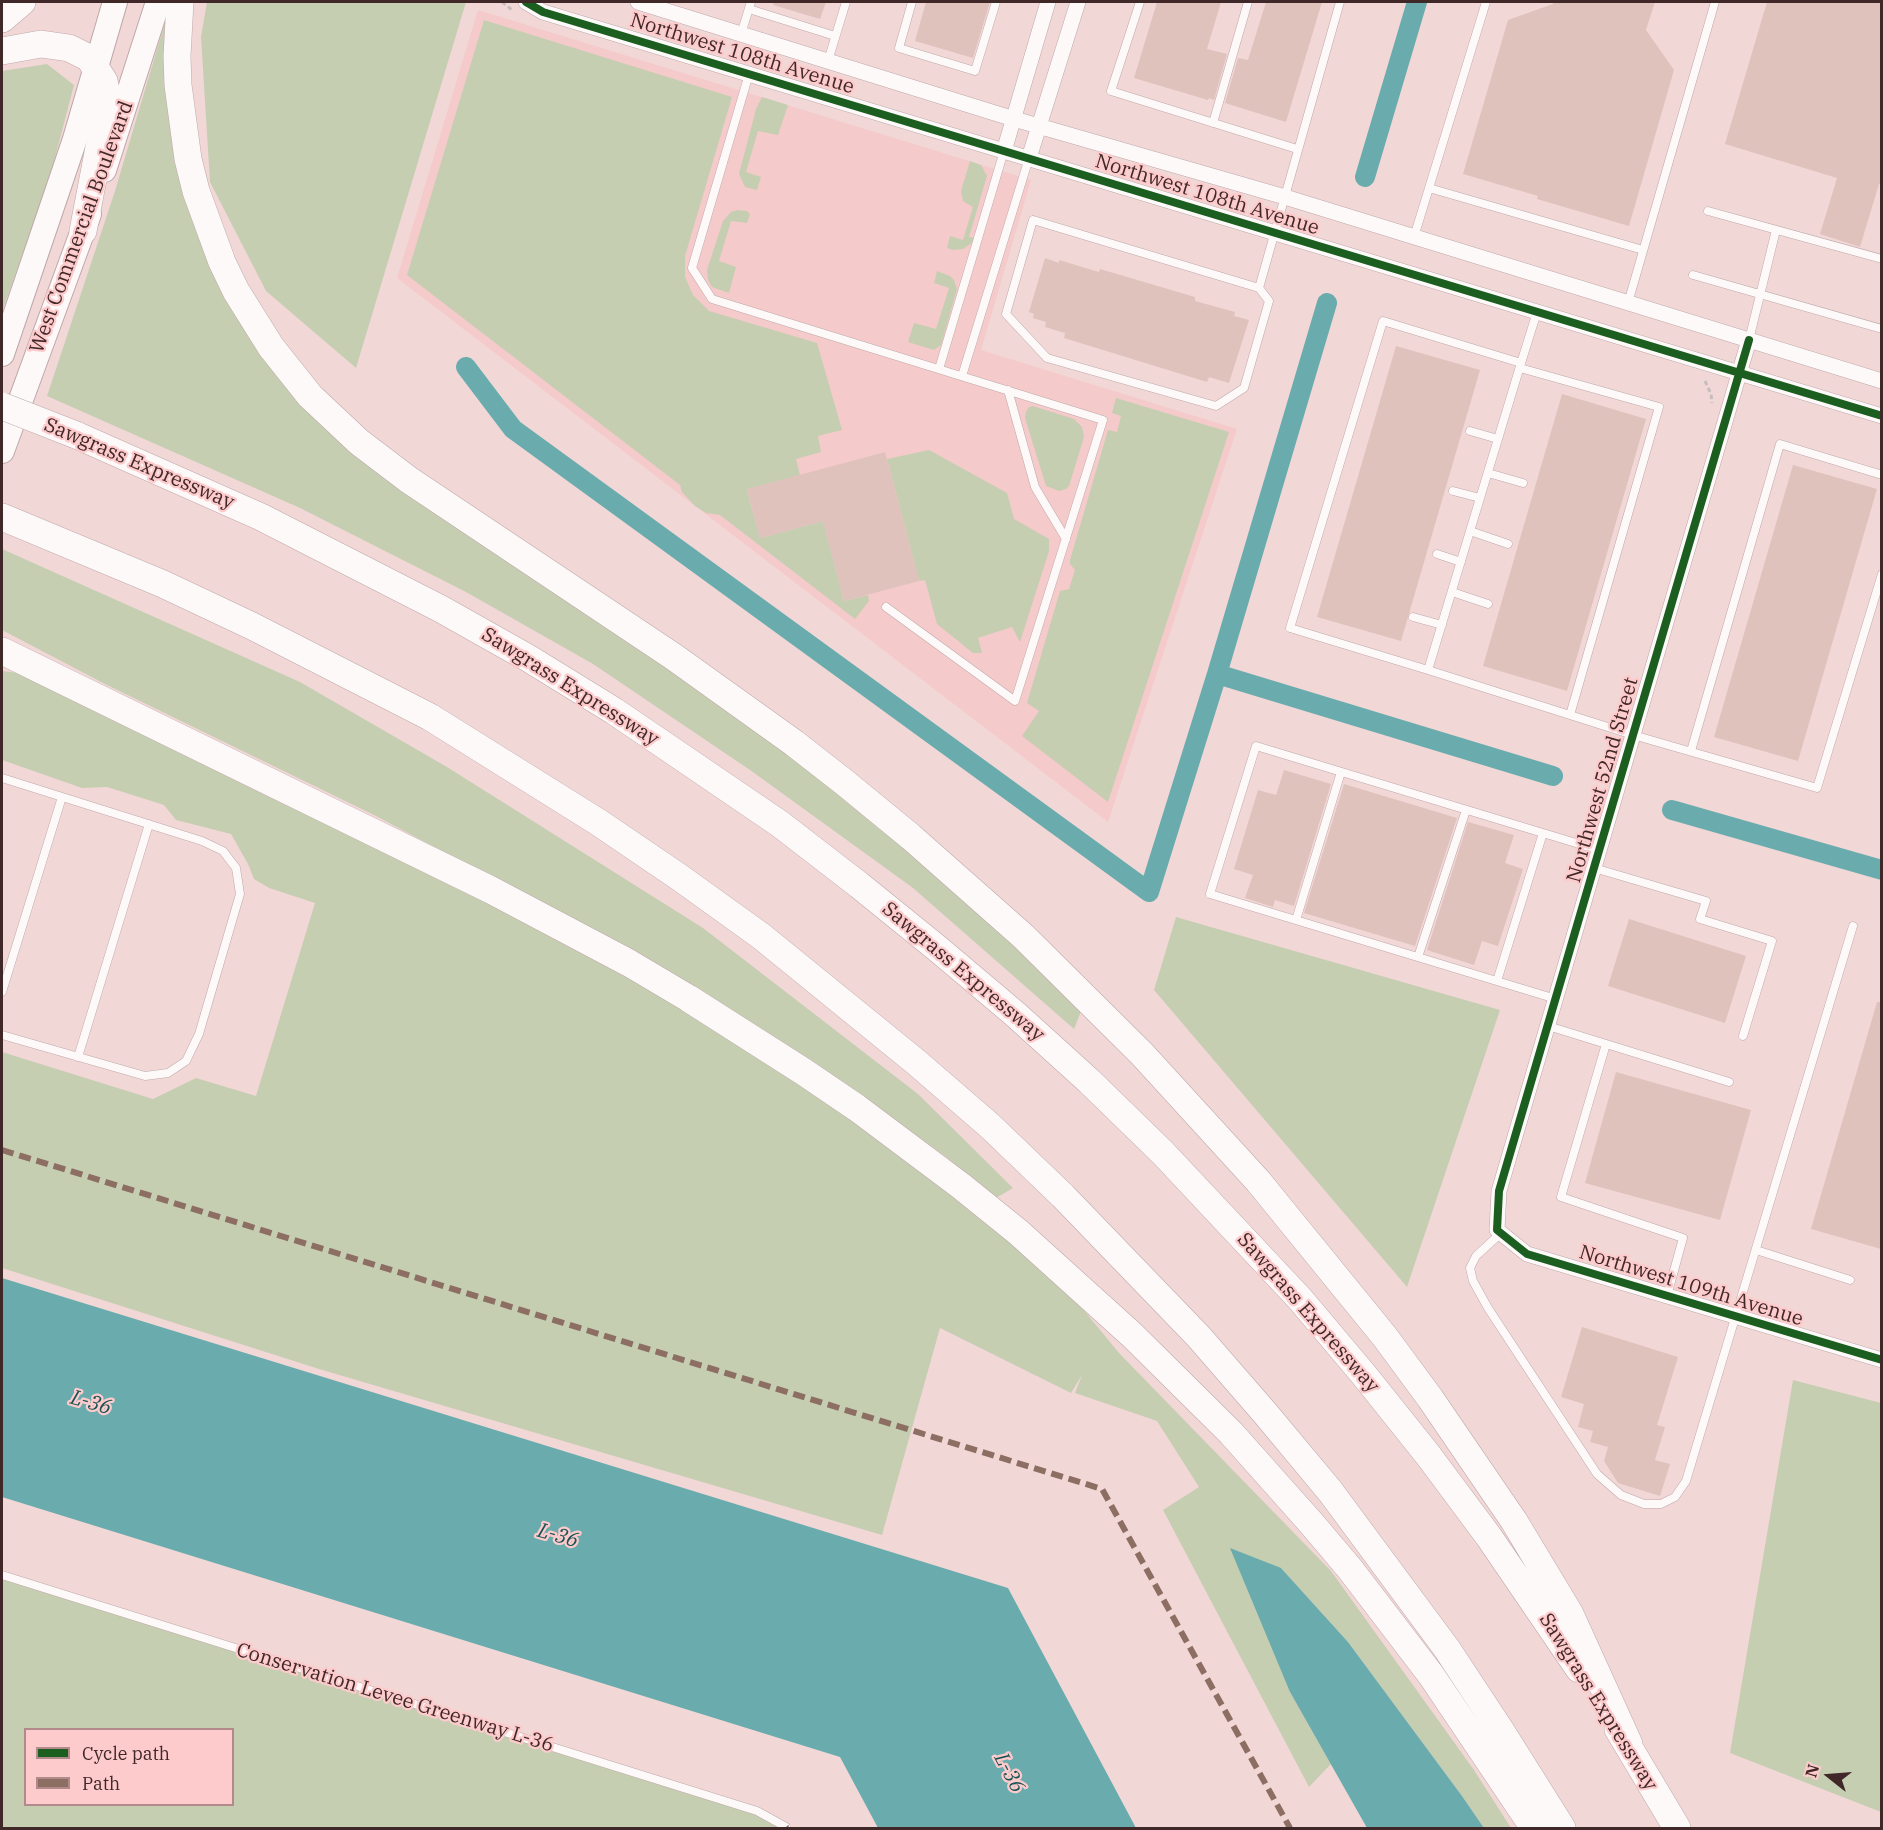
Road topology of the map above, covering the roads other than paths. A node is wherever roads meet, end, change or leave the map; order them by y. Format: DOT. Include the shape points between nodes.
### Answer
graph roads {
  1 [pos="22,2"];
  2 [pos="115,2"];
  3 [pos="158,2"];
  4 [pos="180,2"];
  5 [pos="526,2"];
  6 [pos="638,2"];
  7 [pos="846,2"];
  8 [pos="912,2"];
  9 [pos="996,2"];
  10 [pos="1048,2"];
  11 [pos="1078,2"];
  12 [pos="1140,2"];
  13 [pos="1248,2"];
  14 [pos="1340,2"];
  15 [pos="1486,2"];
  16 [pos="1715,2"];
  17 [pos="750,5"];
  18 [pos="2,19"];
  19 [pos="741,34"];
  20 [pos="835,36"];
  21 [pos="2,51"];
  22 [pos="828,61"];
  23 [pos="96,66"];
  24 [pos="749,74"];
  25 [pos="1014,119"];
  26 [pos="1213,123"];
  27 [pos="1039,126"];
  28 [pos="1297,149"];
  29 [pos="1004,151"];
  30 [pos="1029,158"];
  31 [pos="1429,188"];
  32 [pos="1285,197"];
  33 [pos="1708,211"];
  34 [pos="1776,230"];
  35 [pos="83,231"];
  36 [pos="1275,233"];
  37 [pos="1414,237"];
  38 [pos="1643,250"];
  39 [pos="1881,259"];
  40 [pos="1693,275"];
  41 [pos="1259,288"];
  42 [pos="1760,294"];
  43 [pos="1628,303"];
  44 [pos="1536,312"];
  45 [pos="1881,329"];
  46 [pos="1749,340"];
  47 [pos="2,354"];
  48 [pos="1521,365"];
  49 [pos="939,369"];
  50 [pos="1740,373"];
  51 [pos="962,376"];
  52 [pos="1881,381"];
  53 [pos="1008,390"];
  54 [pos="2,406"];
  55 [pos="1881,416"];
  56 [pos="1470,431"];
  57 [pos="1498,440"];
  58 [pos="2,451"];
  59 [pos="1488,473"];
  60 [pos="1881,475"];
  61 [pos="1523,483"];
  62 [pos="1453,491"];
  63 [pos="1480,498"];
  64 [pos="2,517"];
  65 [pos="1470,531"];
  66 [pos="1066,539"];
  67 [pos="1508,544"];
  68 [pos="1437,554"];
  69 [pos="1461,562"];
  70 [pos="1881,574"];
  71 [pos="1452,592"];
  72 [pos="1488,604"];
  73 [pos="886,607"];
  74 [pos="1413,617"];
  75 [pos="1442,625"];
  76 [pos="2,651"];
  77 [pos="1428,670"];
  78 [pos="1570,715"];
  79 [pos="1634,735"];
  80 [pos="1691,751"];
  81 [pos="1341,772"];
  82 [pos="2,778"];
  83 [pos="62,797"];
  84 [pos="1466,810"];
  85 [pos="149,824"];
  86 [pos="1543,833"];
  87 [pos="1599,850"];
  88 [pos="1594,868"];
  89 [pos="1296,920"];
  90 [pos="1853,926"];
  91 [pos="1418,957"];
  92 [pos="1497,981"];
  93 [pos="2,992"];
  94 [pos="1556,999"];
  95 [pos="1548,1026"];
  96 [pos="2,1035"];
  97 [pos="1743,1036"];
  98 [pos="1606,1044"];
  99 [pos="78,1057"];
  100 [pos="1729,1083"];
  101 [pos="1499,1231"];
  102 [pos="1756,1250"];
  103 [pos="1850,1280"];
  104 [pos="1667,1296"];
  105 [pos="1736,1316"];
  106 [pos="1881,1360"];
  107 [pos="2,1575"];
  108 [pos="1629,1744"];
  109 [pos="786,1827"];
  110 [pos="1534,1828"];
  111 [pos="1562,1828"];
  112 [pos="1677,1828"];
  1 -- 18 [label="highway"];
  2 -- 23 [label="highway, West Commercial Boulevard"];
  3 -- 35 [label="highway, West Commercial Boulevard"];
  4 -- 108 [label="highway" via="178,85 198,199 236,291 271,347 310,396 384,462 674,657 844,782 1023,936 1142,1054 1265,1190 1430,1398 1514,1521 1570,1614"];
  5 -- 24 [label="street, Northwest 108th Avenue" via="543,12"];
  6 -- 19 [label="street, Northwest 108th Avenue"];
  7 -- 20 [label="lane"];
  8 -- 9 [label="lane" via="899,48 975,71"];
  10 -- 25 [label="street"];
  11 -- 27 [label="street"];
  12 -- 26 [label="lane" via="1111,91"];
  13 -- 26 [label="lane"];
  14 -- 28 [label="lane"];
  15 -- 31 [label="lane"];
  16 -- 38 [label="lane"];
  17 -- 19 [label="lane"];
  17 -- 20 [label="lane"];
  19 -- 22 [label="street, Northwest 108th Avenue"];
  20 -- 22 [label="lane"];
  21 -- 23 [label="highway" via="55,45 80,52"];
  22 -- 25 [label="street, Northwest 108th Avenue"];
  23 -- 35 [label="highway" via="104,81 106,111"];
  23 -- 47 [label="highway, West Commercial Boulevard"];
  24 -- 29 [label="street, Northwest 108th Avenue"];
  24 -- 49 [label="lane" via="692,268 712,299"];
  25 -- 27 [label="street, Northwest 108th Avenue"];
  25 -- 29 [label="street"];
  26 -- 28 [label="lane"];
  27 -- 30 [label="street"];
  27 -- 32 [label="street, Northwest 108th Avenue"];
  28 -- 32 [label="lane"];
  29 -- 30 [label="street, Northwest 108th Avenue"];
  29 -- 49 [label="lane"];
  30 -- 36 [label="street, Northwest 108th Avenue"];
  30 -- 51 [label="lane"];
  31 -- 37 [label="lane"];
  31 -- 38 [label="lane"];
  32 -- 36 [label="lane"];
  32 -- 37 [label="street, Northwest 108th Avenue"];
  33 -- 34 [label="lane"];
  34 -- 39 [label="lane"];
  34 -- 42 [label="lane"];
  35 -- 58 [label="highway, West Commercial Boulevard"];
  36 -- 41 [label="lane"];
  36 -- 44 [label="street, Northwest 108th Avenue"];
  37 -- 43 [label="street, Northwest 108th Avenue"];
  38 -- 43 [label="lane"];
  40 -- 42 [label="lane"];
  41 -- 41 [label="lane" via="1033,220 1006,314 1047,358 1216,406 1244,388 1269,301"];
  42 -- 45 [label="lane"];
  42 -- 46 [label="lane"];
  43 -- 46 [label="street, Northwest 108th Avenue"];
  44 -- 48 [label="lane"];
  44 -- 50 [label="street, Northwest 108th Avenue"];
  46 -- 50 [label="street, Northwest 52nd Street"];
  46 -- 52 [label="street, Northwest 108th Avenue"];
  48 -- 57 [label="lane"];
  48 -- 77 [label="lane" via="1383,321 1379,332 1290,628"];
  48 -- 78 [label="lane" via="1659,407"];
  49 -- 51 [label="lane"];
  50 -- 55 [label="street, Northwest 108th Avenue"];
  50 -- 79 [label="street, Northwest 52nd Street"];
  51 -- 53 [label="lane"];
  53 -- 66 [label="lane" via="1035,488"];
  53 -- 66 [label="lane" via="1103,420"];
  54 -- 108 [label="highway, Sawgrass Expressway, bridge" via="271,522 528,658 614,711 780,824 947,956 1089,1081 1300,1299 1482,1527"];
  56 -- 57 [label="lane"];
  57 -- 59 [label="lane"];
  59 -- 61 [label="lane"];
  59 -- 63 [label="lane"];
  60 -- 80 [label="lane" via="1780,444"];
  62 -- 63 [label="lane"];
  63 -- 65 [label="lane"];
  64 -- 111 [label="highway" via="164,584 430,717 607,828 761,936 916,1062 990,1126 1086,1220 1199,1337 1272,1421 1330,1491 1433,1631"];
  65 -- 67 [label="lane"];
  65 -- 69 [label="lane"];
  66 -- 73 [label="lane" via="1015,701"];
  68 -- 69 [label="lane"];
  69 -- 71 [label="lane"];
  70 -- 80 [label="lane" via="1817,788"];
  71 -- 72 [label="lane"];
  71 -- 75 [label="lane"];
  74 -- 75 [label="lane"];
  75 -- 77 [label="lane"];
  76 -- 110 [label="highway" via="491,890 629,963 804,1072 961,1186 1132,1335 1231,1433 1350,1569 1431,1675"];
  77 -- 78 [label="lane"];
  78 -- 79 [label="lane"];
  79 -- 80 [label="lane"];
  79 -- 87 [label="street, Northwest 52nd Street"];
  81 -- 84 [label="lane"];
  81 -- 89 [label="lane"];
  81 -- 89 [label="lane" via="1256,746 1210,894"];
  82 -- 83 [label="lane"];
  83 -- 85 [label="lane"];
  83 -- 93 [label="lane"];
  84 -- 86 [label="lane"];
  84 -- 91 [label="lane"];
  85 -- 99 [label="lane"];
  85 -- 99 [label="lane" via="223,851 236,868 240,894 199,1034 186,1061 168,1073 145,1076"];
  86 -- 87 [label="lane"];
  86 -- 92 [label="lane"];
  87 -- 88 [label="street, Northwest 52nd Street"];
  88 -- 94 [label="street, Northwest 52nd Street"];
  88 -- 97 [label="lane" via="1706,901 1700,919 1772,941"];
  89 -- 91 [label="lane"];
  90 -- 102 [label="lane"];
  91 -- 92 [label="lane"];
  92 -- 94 [label="lane"];
  94 -- 95 [label="street, Northwest 52nd Street"];
  95 -- 98 [label="lane"];
  95 -- 101 [label="street, Northwest 52nd Street" via="1499,1191"];
  96 -- 99 [label="lane"];
  98 -- 100 [label="lane"];
  98 -- 104 [label="lane" via="1560,1197 1683,1238"];
  101 -- 104 [label="street, Northwest 109th Avenue" via="1527,1254"];
  101 -- 105 [label="lane" via="1476,1256 1470,1268 1473,1281 1597,1474 1621,1495 1644,1504 1661,1504 1676,1497 1686,1481"];
  102 -- 103 [label="lane"];
  102 -- 105 [label="lane"];
  104 -- 105 [label="street, Northwest 109th Avenue"];
  105 -- 106 [label="street, Northwest 109th Avenue"];
  107 -- 109 [label="lane, Conservation Levee Greenway L-36" via="757,1810"];
  108 -- 112 [label="highway, Sawgrass Expressway"];
}
